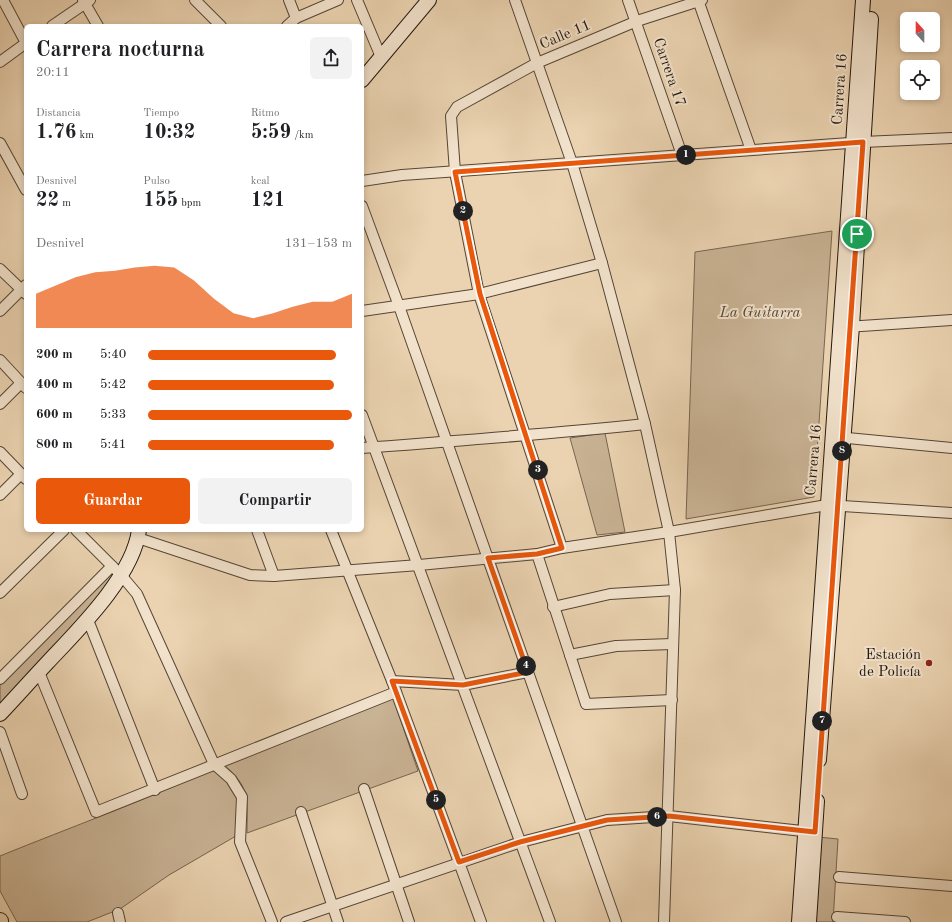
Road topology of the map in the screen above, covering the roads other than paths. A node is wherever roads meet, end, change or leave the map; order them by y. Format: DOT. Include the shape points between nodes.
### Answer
graph roads {
  1 [pos="3,0"];
  2 [pos="195,0"];
  3 [pos="289,0"];
  4 [pos="338,0"];
  5 [pos="357,0"];
  6 [pos="429,0"];
  7 [pos="515,0"];
  8 [pos="628,0"];
  9 [pos="700,0"];
  10 [pos="863,0"];
  11 [pos="872,0"];
  12 [pos="86,1"];
  13 [pos="296,18"];
  14 [pos="637,21"];
  15 [pos="55,24"];
  16 [pos="97,24"];
  17 [pos="219,24"];
  18 [pos="289,24"];
  19 [pos="24,39"];
  20 [pos="24,44"];
  21 [pos="381,57"];
  22 [pos="0,62"];
  23 [pos="537,63"];
  24 [pos="364,78"];
  25 [pos="952,138"];
  26 [pos="0,143"];
  27 [pos="858,143"];
  28 [pos="751,150"];
  29 [pos="682,155"];
  30 [pos="572,163"];
  31 [pos="455,172"];
  32 [pos="364,181"];
  33 [pos="24,186"];
  34 [pos="364,211"];
  35 [pos="602,263"];
  36 [pos="0,269"];
  37 [pos="24,289"];
  38 [pos="24,291"];
  39 [pos="480,294"];
  40 [pos="399,306"];
  41 [pos="0,311"];
  42 [pos="364,311"];
  43 [pos="952,320"];
  44 [pos="846,327"];
  45 [pos="0,360"];
  46 [pos="24,386"];
  47 [pos="0,404"];
  48 [pos="364,421"];
  49 [pos="645,424"];
  50 [pos="527,436"];
  51 [pos="838,437"];
  52 [pos="446,440"];
  53 [pos="364,448"];
  54 [pos="373,448"];
  55 [pos="952,448"];
  56 [pos="0,452"];
  57 [pos="23,477"];
  58 [pos="0,495"];
  59 [pos="833,505"];
  60 [pos="952,513"];
  61 [pos="62,532"];
  62 [pos="78,532"];
  63 [pos="258,532"];
  64 [pos="333,532"];
  65 [pos="669,532"];
  66 [pos="139,534"];
  67 [pos="562,548"];
  68 [pos="537,554"];
  69 [pos="488,558"];
  70 [pos="419,565"];
  71 [pos="116,570"];
  72 [pos="347,571"];
  73 [pos="274,576"];
  74 [pos="676,590"];
  75 [pos="0,593"];
  76 [pos="554,607"];
  77 [pos="88,620"];
  78 [pos="672,644"];
  79 [pos="570,655"];
  80 [pos="39,672"];
  81 [pos="528,672"];
  82 [pos="0,680"];
  83 [pos="392,681"];
  84 [pos="463,685"];
  85 [pos="396,692"];
  86 [pos="672,700"];
  87 [pos="0,714"];
  88 [pos="0,732"];
  89 [pos="214,764"];
  90 [pos="364,789"];
  91 [pos="156,790"];
  92 [pos="22,794"];
  93 [pos="301,812"];
  94 [pos="669,816"];
  95 [pos="582,825"];
  96 [pos="810,832"];
  97 [pos="520,842"];
  98 [pos="459,862"];
  99 [pos="839,877"];
  100 [pos="396,884"];
  101 [pos="952,886"];
  102 [pos="333,906"];
  103 [pos="837,917"];
  104 [pos="272,922"];
  105 [pos="286,922"];
  106 [pos="338,922"];
  107 [pos="409,922"];
  108 [pos="481,922"];
  109 [pos="550,922"];
  110 [pos="616,922"];
  111 [pos="664,922"];
  112 [pos="799,922"];
  113 [pos="809,922"];
  114 [pos="905,922"];
  1 -- 19 [label="street"];
  2 -- 17 [label="street"];
  3 -- 13 [label="street"];
  4 -- 13 [label="street"];
  5 -- 21 [label="street"];
  6 -- 21 [label="main road"];
  7 -- 23 [label="street"];
  8 -- 14 [label="street, Carrera 17"];
  9 -- 14 [label="street, Calle 11"];
  9 -- 28 [label="street"];
  10 -- 27 [label="main road, Carrera 16"];
  11 -- 27 [label="main road, Carrera 16"];
  12 -- 15 [label="street"];
  12 -- 16 [label="street"];
  13 -- 18 [label="street"];
  14 -- 23 [label="street, Calle 11"];
  14 -- 29 [label="street, Carrera 17"];
  20 -- 22 [label="street"];
  21 -- 24 [label="main road"];
  23 -- 30 [label="street"];
  23 -- 31 [label="street, Calle 11" via="457,107 451,116"];
  25 -- 27 [label="street"];
  26 -- 33 [label="street"];
  27 -- 28 [label="street"];
  27 -- 44 [label="main road, Carrera 16"];
  28 -- 29 [label="street"];
  29 -- 30 [label="street"];
  30 -- 31 [label="street"];
  30 -- 35 [label="street"];
  31 -- 32 [label="street" via="402,175"];
  31 -- 39 [label="street"];
  34 -- 40 [label="street"];
  35 -- 39 [label="street"];
  35 -- 49 [label="street"];
  36 -- 37 [label="street"];
  38 -- 41 [label="street"];
  39 -- 40 [label="street"];
  39 -- 50 [label="street"];
  40 -- 42 [label="street"];
  40 -- 52 [label="street"];
  43 -- 44 [label="street"];
  44 -- 51 [label="main road, Carrera 16"];
  45 -- 46 [label="street"];
  46 -- 47 [label="street"];
  48 -- 54 [label="street"];
  49 -- 50 [label="street"];
  49 -- 65 [label="street"];
  50 -- 52 [label="street"];
  50 -- 67 [label="street"];
  51 -- 55 [label="street"];
  51 -- 59 [label="main road, Carrera 16"];
  52 -- 54 [label="street"];
  52 -- 69 [label="street"];
  53 -- 54 [label="street"];
  54 -- 70 [label="street"];
  56 -- 57 [label="street"];
  57 -- 58 [label="street"];
  59 -- 60 [label="street"];
  59 -- 65 [label="street"];
  59 -- 96 [label="main road, Carrera 16"];
  61 -- 75 [label="street"];
  62 -- 71 [label="street"];
  63 -- 73 [label="street"];
  64 -- 72 [label="street"];
  65 -- 67 [label="street"];
  65 -- 74 [label="street"];
  66 -- 71 [label="main road"];
  66 -- 73 [label="street" via="250,575"];
  67 -- 68 [label="street"];
  68 -- 69 [label="street"];
  68 -- 76 [label="street"];
  69 -- 70 [label="street"];
  69 -- 81 [label="street"];
  70 -- 72 [label="street"];
  70 -- 84 [label="street"];
  71 -- 77 [label="main road"];
  71 -- 82 [label="street"];
  71 -- 89 [label="street" via="137,594"];
  72 -- 73 [label="street"];
  72 -- 83 [label="street"];
  74 -- 76 [label="street" via="610,594"];
  74 -- 78 [label="street"];
  76 -- 79 [label="street"];
  77 -- 80 [label="main road"];
  77 -- 91 [label="street"];
  78 -- 79 [label="street" via="616,646"];
  78 -- 86 [label="street"];
  79 -- 86 [label="street" via="586,704"];
  80 -- 87 [label="main road"];
  80 -- 91 [label="street" via="96,812"];
  81 -- 84 [label="street"];
  81 -- 95 [label="street"];
  83 -- 84 [label="street"];
  83 -- 85 [label="street"];
  84 -- 97 [label="street"];
  85 -- 89 [label="street"];
  85 -- 98 [label="street"];
  86 -- 94 [label="street"];
  88 -- 92 [label="street"];
  89 -- 91 [label="street"];
  89 -- 104 [label="street" via="231,779 242,797 240,842"];
  90 -- 100 [label="street"];
  93 -- 102 [label="street"];
  94 -- 95 [label="street" via="607,820"];
  94 -- 96 [label="street"];
  94 -- 111 [label="street"];
  95 -- 97 [label="street"];
  95 -- 110 [label="street"];
  96 -- 112 [label="main road, Carrera 16"];
  96 -- 113 [label="main road, Carrera 16"];
  97 -- 98 [label="street"];
  97 -- 109 [label="street"];
  98 -- 100 [label="street"];
  98 -- 108 [label="street"];
  99 -- 101 [label="street"];
  100 -- 102 [label="street"];
  100 -- 107 [label="street"];
  102 -- 105 [label="street"];
  102 -- 106 [label="street"];
  103 -- 114 [label="street"];
}
